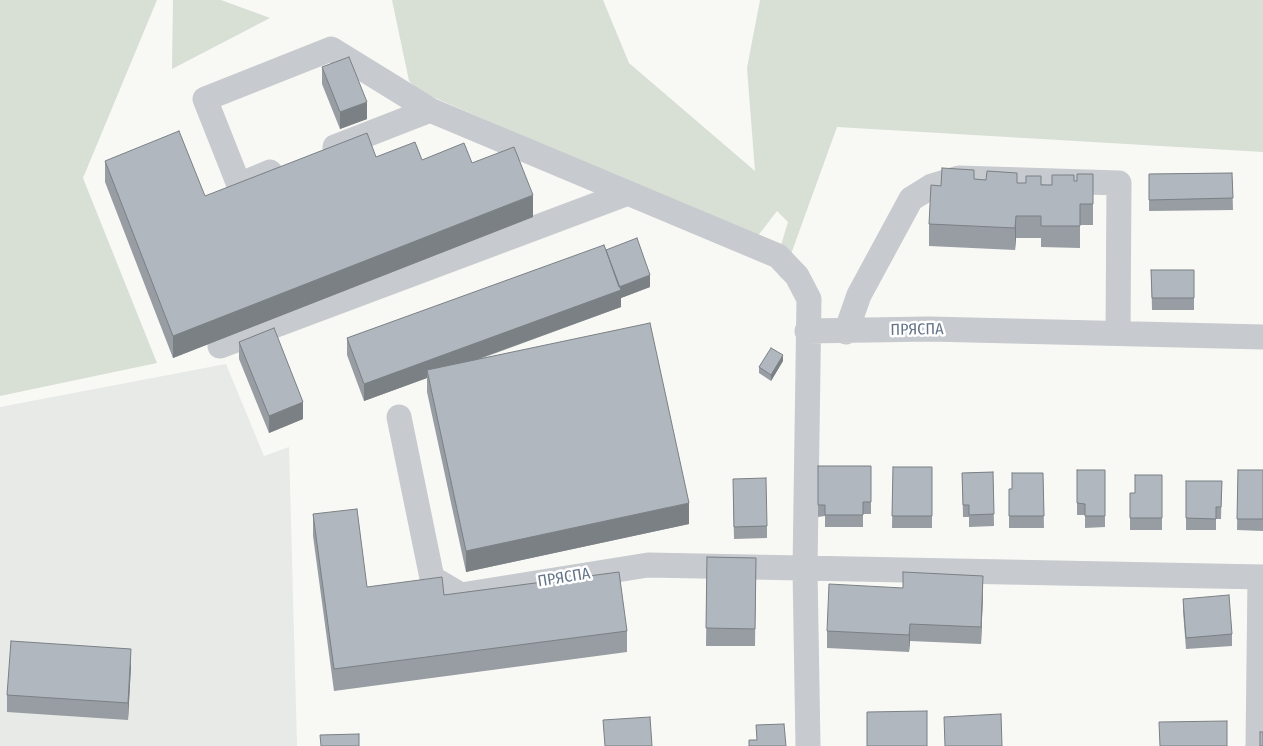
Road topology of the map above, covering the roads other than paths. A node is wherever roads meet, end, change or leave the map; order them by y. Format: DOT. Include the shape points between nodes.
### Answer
graph roads {
  1 [pos="430,110"];
  2 [pos="628,193"];
  3 [pos="808,331"];
  4 [pos="846,332"];
  5 [pos="1118,333"];
  6 [pos="1263,337"];
  7 [pos="220,346"];
  8 [pos="399,417"];
  9 [pos="805,568"];
  10 [pos="1262,577"];
  11 [pos="808,746"];
  12 [pos="1258,746"];
  1 -- 1 [label="street" via="331,49 205,99 239,184"];
  1 -- 2 [label="street"];
  2 -- 3 [label="street" via="778,256 797,276 808,299"];
  2 -- 7 [label="street"];
  3 -- 4 [label="street, ПРЯСПА"];
  3 -- 9 [label="street"];
  4 -- 5 [label="street, ПРЯСПА" via="929,329"];
  4 -- 5 [label="street" via="859,295 911,200 932,186 959,178 1119,183"];
  5 -- 6 [label="street, ПРЯСПА"];
  8 -- 9 [label="street, ПРЯСПА" via="432,578 461,595 648,565"];
  9 -- 10 [label="street, ПРЯСПА"];
  9 -- 11 [label="street"];
  10 -- 12 [label="street"];
}
